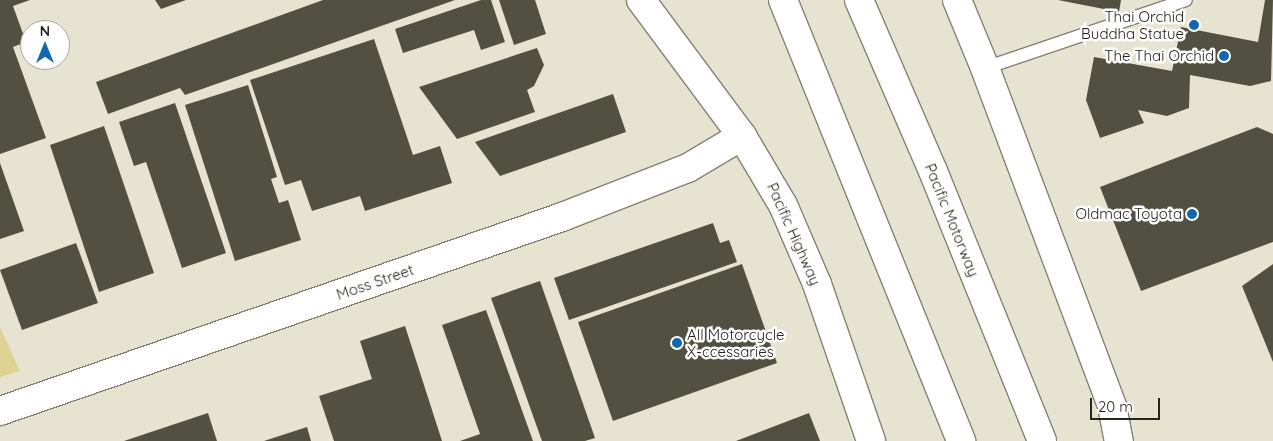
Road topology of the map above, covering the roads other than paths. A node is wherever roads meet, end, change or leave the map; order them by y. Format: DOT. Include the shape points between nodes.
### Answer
graph roads {
  1 [pos="640,0"];
  2 [pos="783,0"];
  3 [pos="859,0"];
  4 [pos="957,0"];
  5 [pos="1186,0"];
  6 [pos="985,68"];
  7 [pos="742,136"];
  8 [pos="1112,406"];
  9 [pos="0,411"];
  10 [pos="870,441"];
  11 [pos="961,441"];
  12 [pos="1042,441"];
  13 [pos="1119,441"];
  14 [pos="1136,441"];
  1 -- 7 [label="main road, Pacific Highway"];
  2 -- 11 [label="main road"];
  3 -- 12 [label="main road, Pacific Motorway" via="933,171"];
  4 -- 6 [label="main road"];
  5 -- 6 [label="lane"];
  6 -- 8 [label="main road"];
  7 -- 9 [label="main road, Moss Street" via="688,168 562,217"];
  7 -- 10 [label="main road, Pacific Highway" via="773,185 799,239"];
  8 -- 13 [label="main road"];
  8 -- 14 [label="main road"];
}
